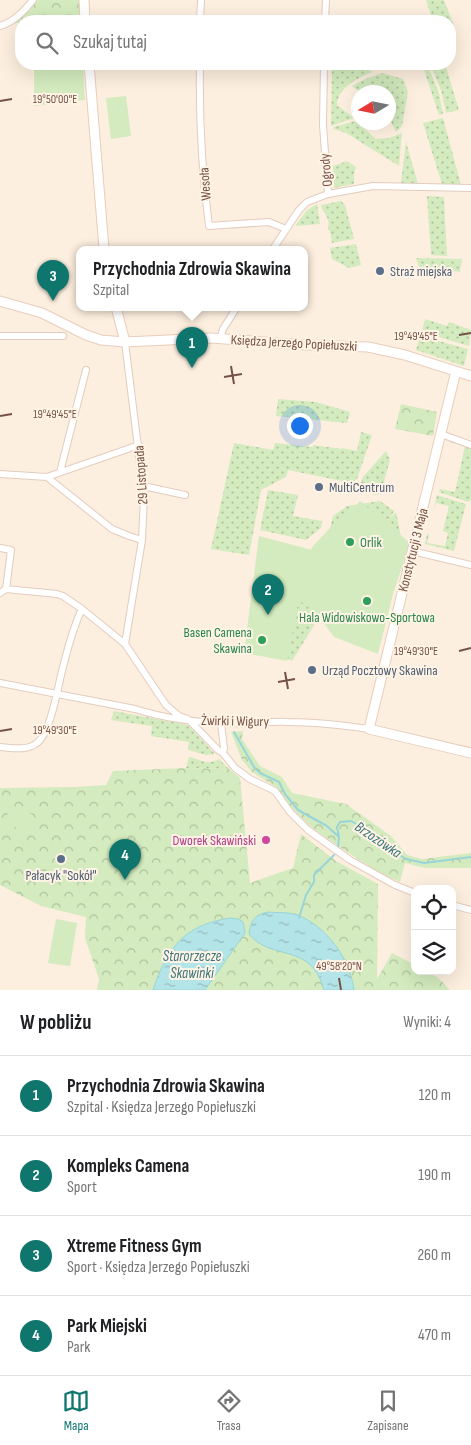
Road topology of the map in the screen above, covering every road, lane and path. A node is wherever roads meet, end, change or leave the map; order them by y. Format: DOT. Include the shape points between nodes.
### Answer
graph roads {
  1 [pos="33,0"];
  2 [pos="84,0"];
  3 [pos="201,0"];
  4 [pos="326,0"];
  5 [pos="18,15"];
  6 [pos="85,15"];
  7 [pos="200,15"];
  8 [pos="325,15"];
  9 [pos="15,18"];
  10 [pos="0,26"];
  11 [pos="89,70"];
  12 [pos="200,70"];
  13 [pos="324,70"];
  14 [pos="471,188"];
  15 [pos="328,194"];
  16 [pos="286,229"];
  17 [pos="104,246"];
  18 [pos="275,246"];
  19 [pos="0,301"];
  20 [pos="117,311"];
  21 [pos="234,311"];
  22 [pos="0,336"];
  23 [pos="63,336"];
  24 [pos="220,339"];
  25 [pos="125,342"];
  26 [pos="86,370"];
  27 [pos="456,371"];
  28 [pos="471,376"];
  29 [pos="441,434"];
  30 [pos="471,444"];
  31 [pos="139,445"];
  32 [pos="60,472"];
  33 [pos="0,474"];
  34 [pos="47,477"];
  35 [pos="143,486"];
  36 [pos="185,495"];
  37 [pos="142,540"];
  38 [pos="0,548"];
  39 [pos="412,551"];
  40 [pos="471,566"];
  41 [pos="3,591"];
  42 [pos="82,609"];
  43 [pos="125,644"];
  44 [pos="0,684"];
  45 [pos="56,694"];
  46 [pos="166,705"];
  47 [pos="156,714"];
  48 [pos="188,719"];
  49 [pos="221,723"];
  50 [pos="369,729"];
  51 [pos="0,747"];
  52 [pos="223,752"];
  53 [pos="471,753"];
  54 [pos="411,892"];
  55 [pos="456,906"];
  56 [pos="471,910"];
  1 -- 5 [label="street"];
  2 -- 6 [label="street"];
  3 -- 7 [label="street"];
  4 -- 8 [label="street"];
  9 -- 10 [label="street"];
  11 -- 17 [label="street"];
  12 -- 16 [label="street, Wesoła" via="209,226 269,222"];
  13 -- 15 [label="street, Ogrody" via="323,125"];
  14 -- 15 [label="street" via="373,186"];
  15 -- 16 [label="street, Ogrody" via="307,202"];
  16 -- 18 [label="street, Ogrody"];
  19 -- 25 [label="street, Księdza Jerzego Popiełuszki" via="42,313 101,340"];
  20 -- 25 [label="street, 29 Listopada"];
  21 -- 24 [label="street"];
  22 -- 23 [label="street"];
  24 -- 25 [label="street, Księdza Jerzego Popiełuszki"];
  24 -- 27 [label="street, Księdza Jerzego Popiełuszki" via="373,348"];
  25 -- 31 [label="street, 29 Listopada"];
  26 -- 32 [label="street"];
  27 -- 28 [label="street, Księdza Jerzego Popiełuszki"];
  27 -- 29 [label="street, Konstytucji 3 Maja"];
  29 -- 30 [label="street"];
  29 -- 39 [label="street, Konstytucji 3 Maja"];
  31 -- 32 [label="street"];
  31 -- 35 [label="street, 29 Listopada"];
  32 -- 34 [label="street"];
  33 -- 34 [label="street"];
  34 -- 37 [label="street" via="112,529"];
  35 -- 36 [label="street"];
  35 -- 37 [label="street, 29 Listopada"];
  37 -- 43 [label="street, 29 Listopada"];
  38 -- 41 [label="street" via="11,550"];
  39 -- 40 [label="street"];
  39 -- 50 [label="street, Konstytucji 3 Maja"];
  41 -- 42 [label="street" via="34,590 57,594"];
  42 -- 43 [label="street"];
  42 -- 45 [label="street"];
  43 -- 46 [label="street"];
  44 -- 45 [label="street, Żwirki i Wigury"];
  45 -- 47 [label="street, Żwirki i Wigury"];
  45 -- 51 [label="street" via="46,732 40,741 25,748"];
  46 -- 47 [label="street"];
  46 -- 48 [label="street" via="178,716"];
  47 -- 48 [label="street, Żwirki i Wigury"];
  48 -- 49 [label="street, Żwirki i Wigury"];
  48 -- 52 [label="street"];
  49 -- 50 [label="street, Żwirki i Wigury" via="314,722"];
  49 -- 52 [label="street"];
  50 -- 53 [label="street, Żwirki i Wigury"];
  52 -- 54 [label="street" via="235,768 275,791 308,830 350,860"];
  55 -- 56 [label="street"];
}
